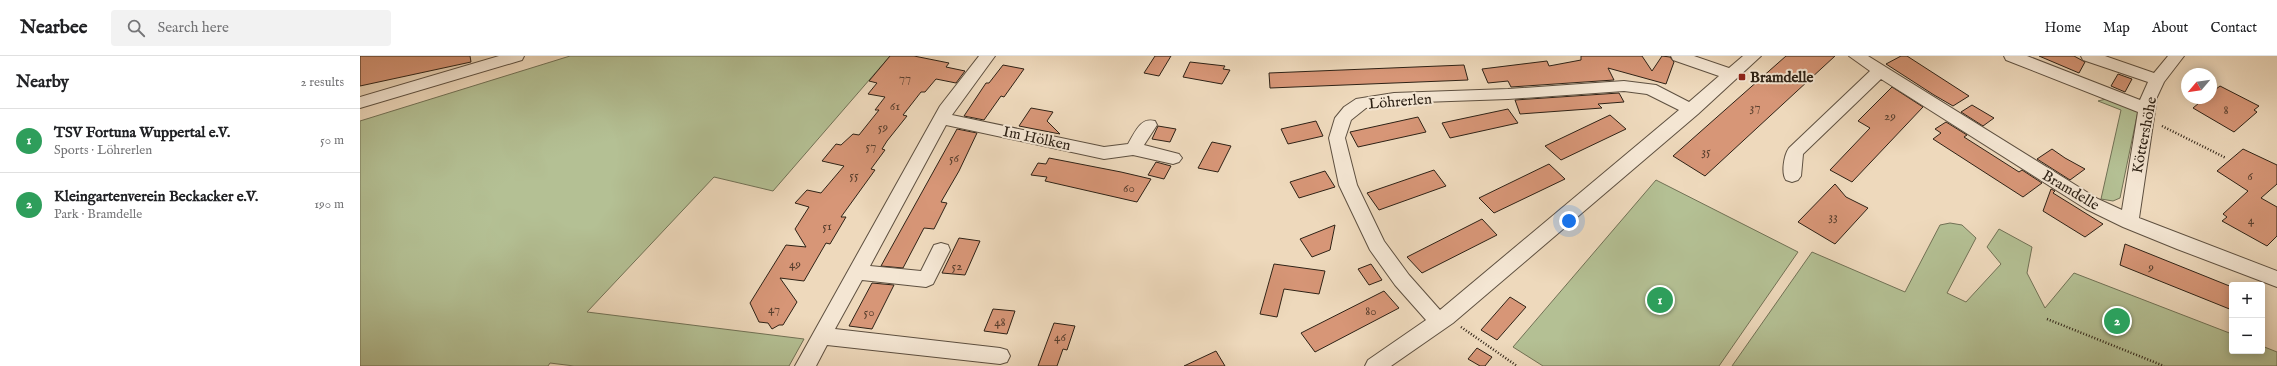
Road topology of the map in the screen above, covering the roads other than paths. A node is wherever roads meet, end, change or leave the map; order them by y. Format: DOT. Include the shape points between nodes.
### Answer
graph roads {
  1 [pos="516,56"];
  2 [pos="987,56"];
  3 [pos="1679,56"];
  4 [pos="1753,56"];
  5 [pos="1857,56"];
  6 [pos="2012,56"];
  7 [pos="2089,56"];
  8 [pos="2176,56"];
  9 [pos="1880,71"];
  10 [pos="1731,75"];
  11 [pos="2157,80"];
  12 [pos="360,103"];
  13 [pos="1692,110"];
  14 [pos="2146,114"];
  15 [pos="941,118"];
  16 [pos="1149,125"];
  17 [pos="1133,149"];
  18 [pos="1173,158"];
  19 [pos="1792,176"];
  20 [pos="2129,222"];
  21 [pos="941,250"];
  22 [pos="857,272"];
  23 [pos="2277,279"];
  24 [pos="1443,319"];
  25 [pos="822,336"];
  26 [pos="1000,356"];
  27 [pos="805,366"];
  28 [pos="1375,366"];
  1 -- 12 [label="street"];
  2 -- 15 [label="street"];
  3 -- 10 [label="street"];
  4 -- 10 [label="street"];
  5 -- 9 [label="street, Bramdelle"];
  6 -- 14 [label="street"];
  7 -- 11 [label="street"];
  8 -- 11 [label="street, Köttershöhe"];
  9 -- 19 [label="street" via="1795,152"];
  9 -- 20 [label="street, Bramdelle" via="2059,184"];
  10 -- 13 [label="street"];
  11 -- 14 [label="street, Köttershöhe" via="2149,97"];
  13 -- 24 [label="street"];
  13 -- 24 [label="street, Löhrerlen" via="1650,89 1624,86 1501,95 1394,98 1362,103 1350,111 1343,118 1337,138 1348,185 1377,245 1402,280"];
  14 -- 20 [label="street, Köttershöhe"];
  15 -- 17 [label="street, Im Hölken" via="1104,153"];
  15 -- 22 [label="street"];
  16 -- 17 [label="street"];
  17 -- 18 [label="street, Im Hölken"];
  20 -- 23 [label="street, Bramdelle" via="2202,253"];
  21 -- 22 [label="street" via="926,278"];
  22 -- 25 [label="street"];
  24 -- 28 [label="street"];
  25 -- 26 [label="street"];
  25 -- 27 [label="street"];
}
